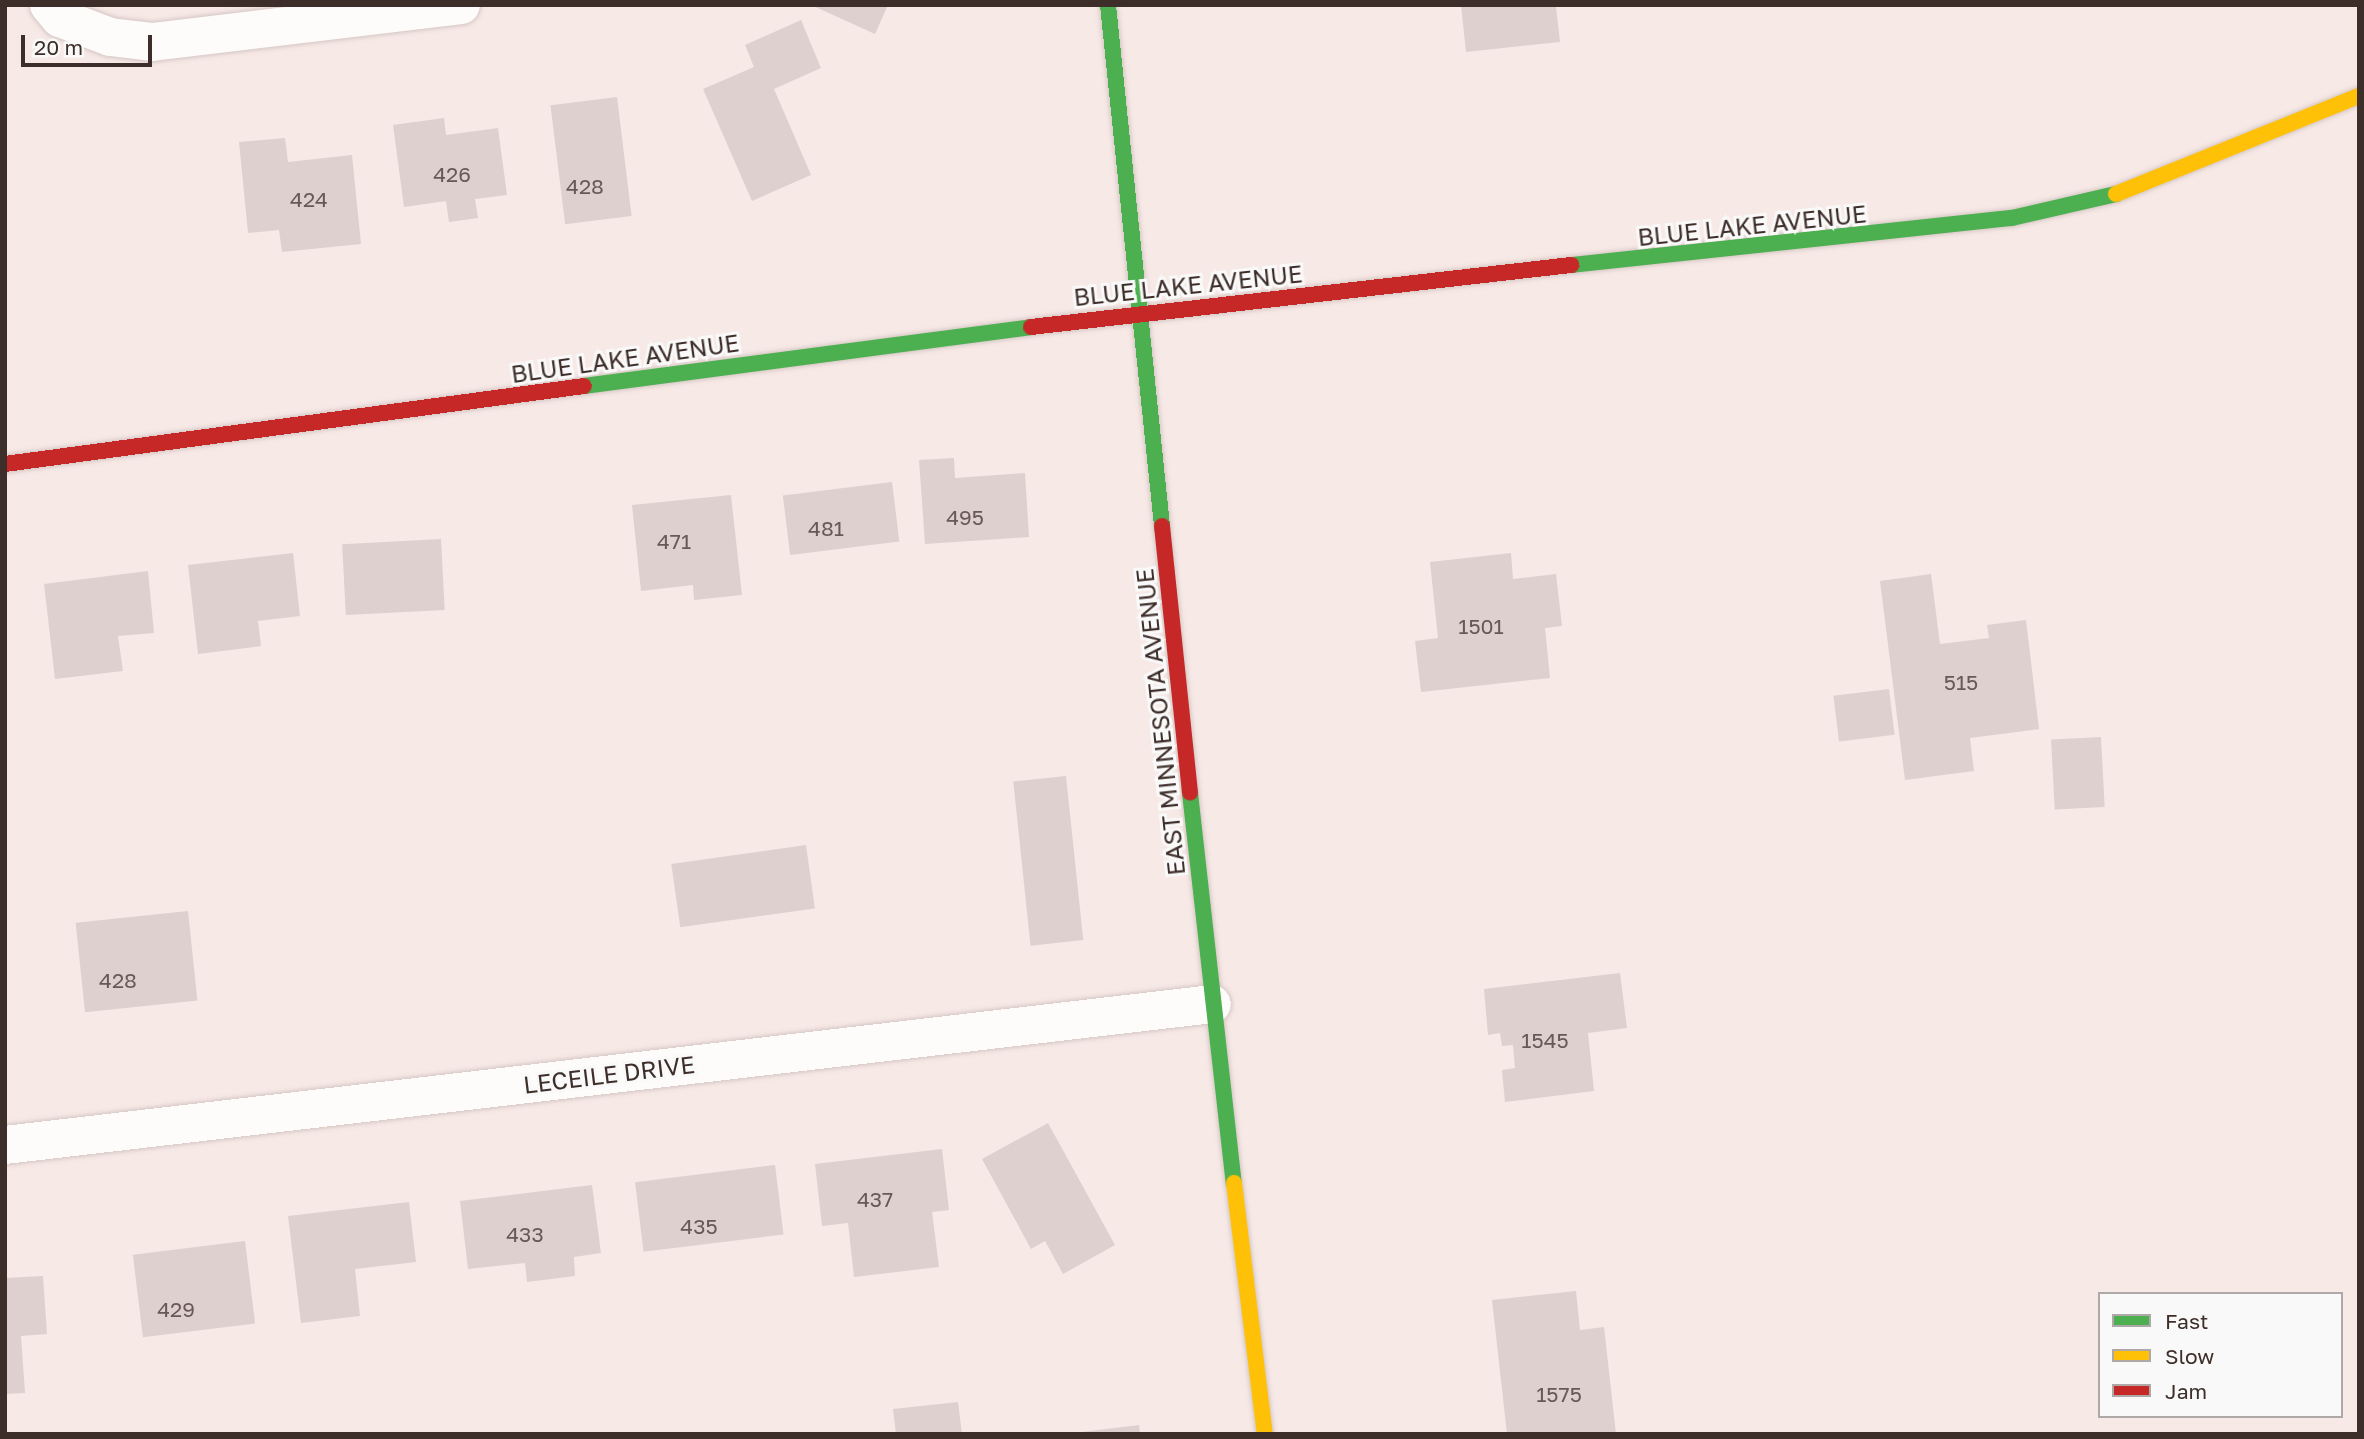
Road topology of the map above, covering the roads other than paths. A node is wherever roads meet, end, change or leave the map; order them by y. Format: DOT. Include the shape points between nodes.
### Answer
graph roads {
  1 [pos="50,5"];
  2 [pos="461,5"];
  3 [pos="1108,5"];
  4 [pos="2359,96"];
  5 [pos="1139,312"];
  6 [pos="5,464"];
  7 [pos="1212,1003"];
  8 [pos="5,1145"];
  9 [pos="1265,1434"];
  1 -- 2 [label="street" via="60,18 110,37 152,42"];
  3 -- 5 [label="main road, EAST MINNESOTA AVENUE"];
  4 -- 5 [label="main road, BLUE LAKE AVENUE" via="2145,187 2012,218"];
  5 -- 6 [label="main road, BLUE LAKE AVENUE"];
  5 -- 7 [label="main road, EAST MINNESOTA AVENUE"];
  7 -- 8 [label="street, LECEILE DRIVE"];
  7 -- 9 [label="main road, EAST MINNESOTA AVENUE"];
}
